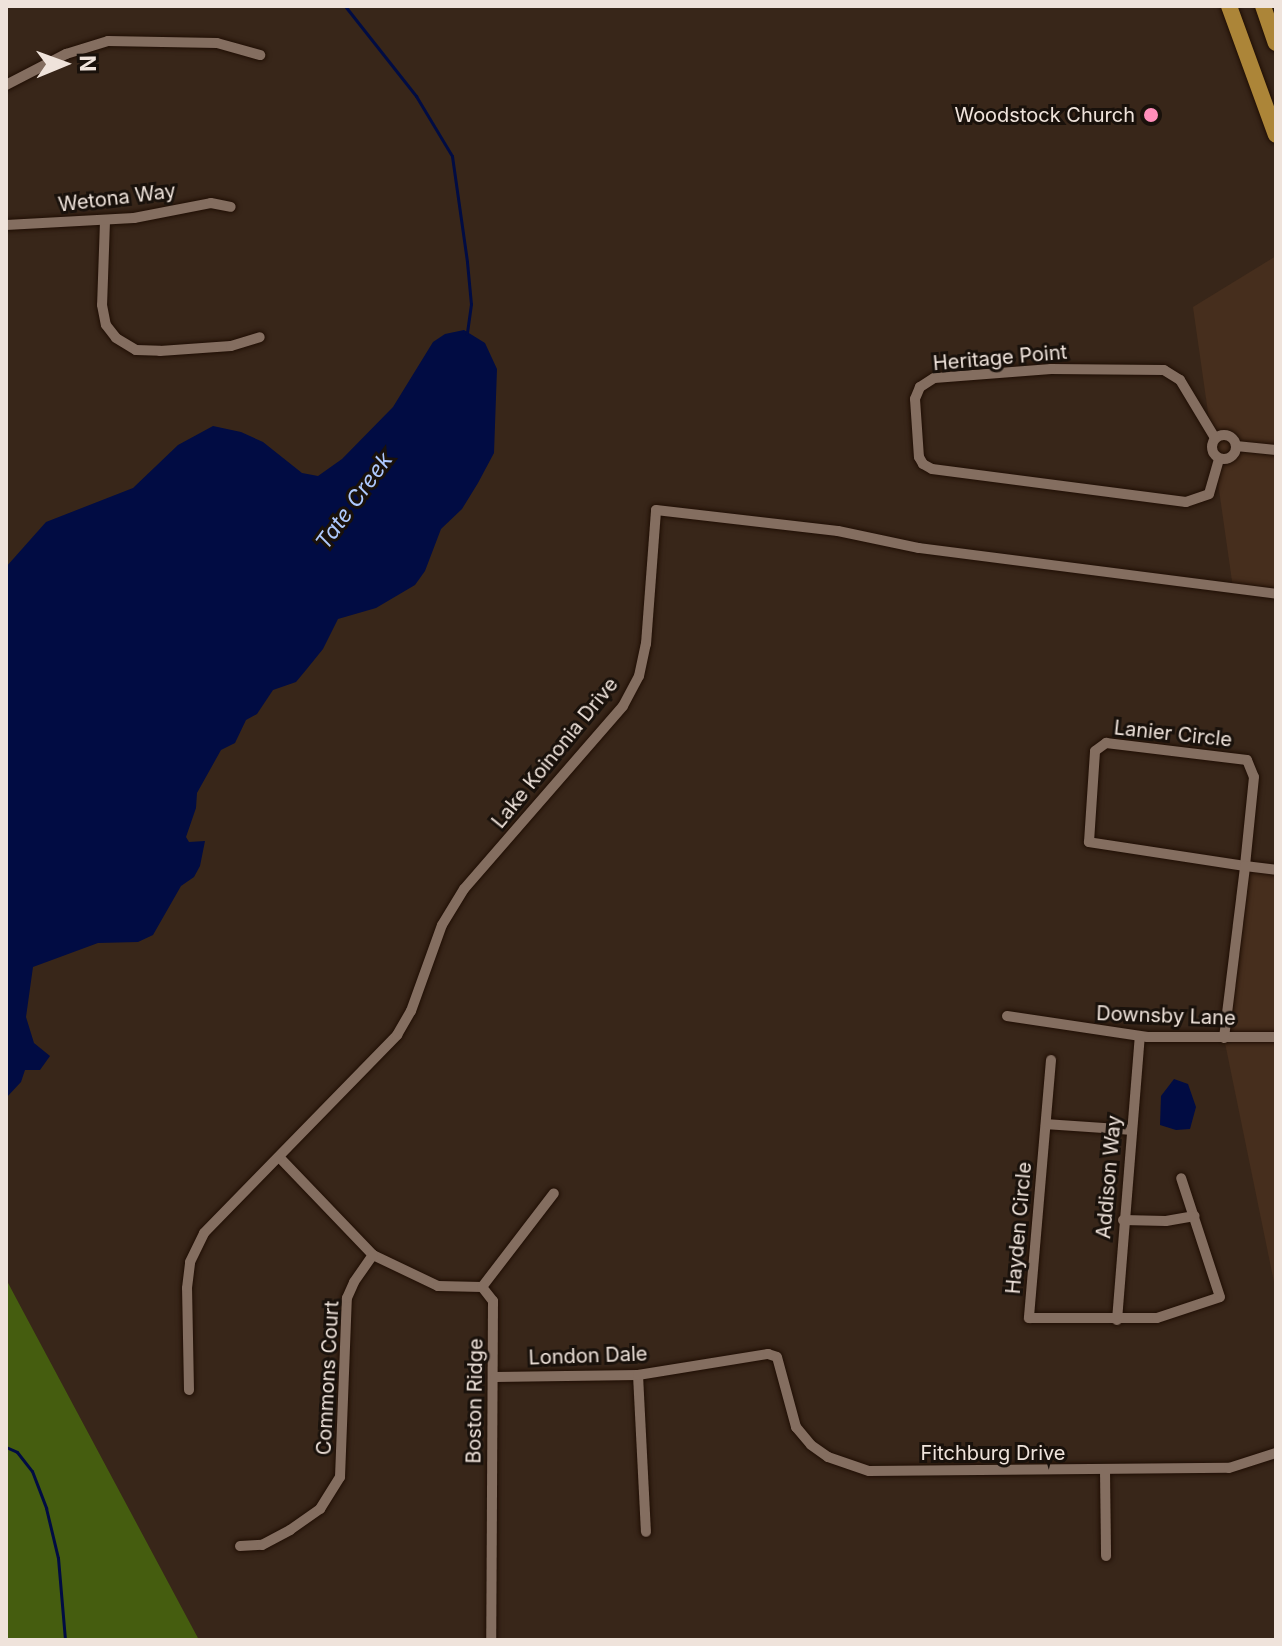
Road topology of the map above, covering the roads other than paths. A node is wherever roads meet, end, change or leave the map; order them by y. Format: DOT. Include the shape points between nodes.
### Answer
graph roads {
  1 [pos="1229,6"];
  2 [pos="1263,6"];
  3 [pos="1276,43"];
  4 [pos="260,55"];
  5 [pos="6,85"];
  6 [pos="1276,135"];
  7 [pos="231,207"];
  8 [pos="105,221"];
  9 [pos="6,225"];
  10 [pos="260,337"];
  11 [pos="1215,438"];
  12 [pos="1236,446"];
  13 [pos="1276,450"];
  14 [pos="1219,459"];
  15 [pos="1276,594"];
  16 [pos="1245,866"];
  17 [pos="1276,870"];
  18 [pos="1007,1016"];
  19 [pos="1140,1037"];
  20 [pos="1276,1037"];
  21 [pos="1224,1038"];
  22 [pos="1051,1060"];
  23 [pos="1046,1124"];
  24 [pos="1132,1130"];
  25 [pos="280,1158"];
  26 [pos="1181,1178"];
  27 [pos="554,1193"];
  28 [pos="1195,1216"];
  29 [pos="1123,1220"];
  30 [pos="373,1255"];
  31 [pos="482,1287"];
  32 [pos="1117,1320"];
  33 [pos="777,1357"];
  34 [pos="638,1375"];
  35 [pos="495,1377"];
  36 [pos="189,1390"];
  37 [pos="1276,1453"];
  38 [pos="1105,1470"];
  39 [pos="646,1532"];
  40 [pos="240,1546"];
  41 [pos="1106,1556"];
  42 [pos="491,1640"];
  1 -- 6 [label="main road"];
  2 -- 3 [label="main road"];
  4 -- 5 [label="street" via="217,43 108,41 66,54"];
  7 -- 8 [label="street, Wetona Way" via="211,203"];
  8 -- 9 [label="street, Wetona Way"];
  8 -- 10 [label="street" via="102,305 106,325 116,338 136,350 160,351 231,346"];
  11 -- 12 [label="street" via="1226,435"];
  11 -- 14 [label="street" via="1211,449"];
  11 -- 14 [label="street, Heritage Point" via="1178,377 1164,370 1051,369 934,378 920,387 915,399 919,457 932,469 1186,502 1209,494"];
  12 -- 13 [label="street"];
  12 -- 14 [label="street" via="1231,457"];
  15 -- 25 [label="street, Lake Koinonia Drive" via="656,510 646,644 639,676 623,706 464,889 442,925 397,1035"];
  16 -- 16 [label="street, Lanier Circle" via="1089,842 1095,751 1106,743 1247,760 1254,777"];
  16 -- 17 [label="street, Lanier Circle"];
  16 -- 21 [label="street, Lanier Circle"];
  18 -- 19 [label="street, Downsby Lane"];
  19 -- 21 [label="street, Downsby Lane"];
  19 -- 24 [label="street, Addison Way"];
  20 -- 21 [label="street, Downsby Lane"];
  22 -- 23 [label="street, Hayden Circle"];
  23 -- 24 [label="street"];
  23 -- 32 [label="street, Hayden Circle" via="1029,1318"];
  24 -- 29 [label="street, Addison Way"];
  25 -- 30 [label="street"];
  25 -- 36 [label="street, Lake Koinonia Drive" via="205,1231 190,1262"];
  26 -- 28 [label="street, Hayden Circle"];
  27 -- 31 [label="street"];
  28 -- 29 [label="street"];
  28 -- 32 [label="street, Hayden Circle" via="1220,1297 1157,1318"];
  29 -- 32 [label="street, Addison Way"];
  30 -- 31 [label="street" via="438,1286"];
  30 -- 40 [label="street, Commons Court" via="347,1298 340,1477 320,1509 290,1530 262,1545"];
  31 -- 35 [label="street, Boston Ridge" via="493,1301"];
  33 -- 34 [label="street, London Dale" via="754,1354"];
  33 -- 38 [label="street, Fitchburg Drive" via="796,1427 811,1445 850,1467"];
  34 -- 35 [label="street, London Dale"];
  34 -- 39 [label="street"];
  35 -- 42 [label="street, Boston Ridge"];
  37 -- 38 [label="street, Fitchburg Drive" via="1229,1468"];
  38 -- 41 [label="street"];
}
